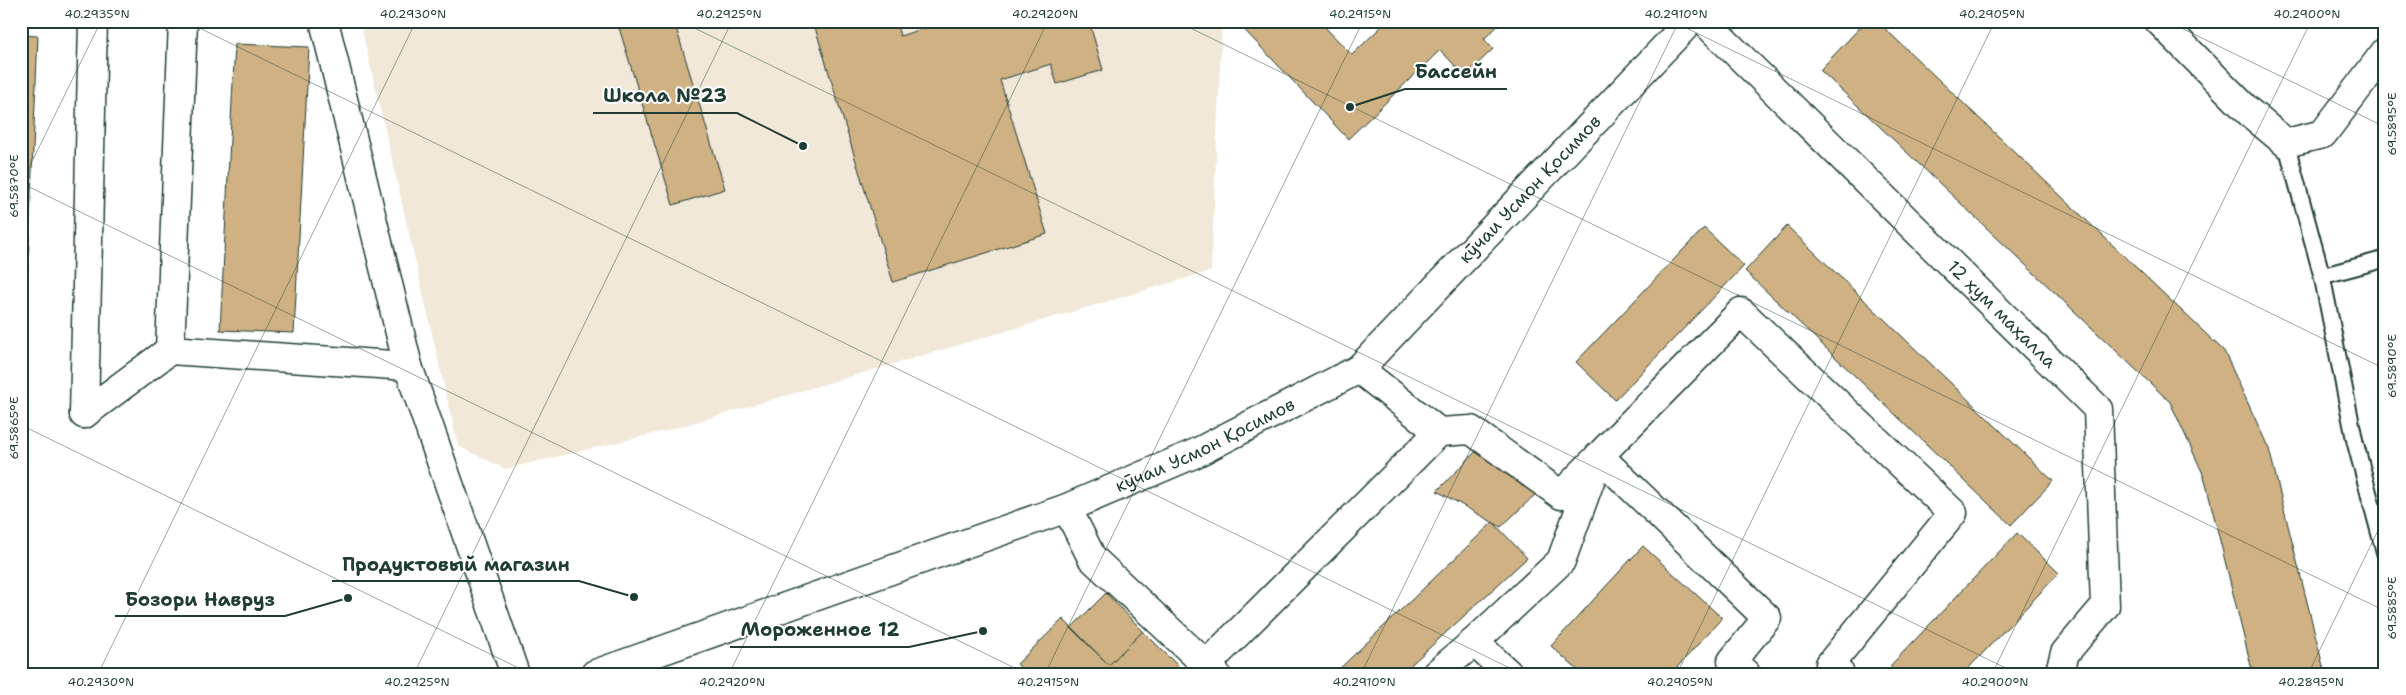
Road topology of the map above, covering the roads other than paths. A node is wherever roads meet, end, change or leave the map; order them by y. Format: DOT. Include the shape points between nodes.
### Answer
graph roads {
  1 [pos="93,21"];
  2 [pos="183,21"];
  3 [pos="324,21"];
  4 [pos="1690,21"];
  5 [pos="1704,21"];
  6 [pos="2159,21"];
  7 [pos="2385,52"];
  8 [pos="2286,143"];
  9 [pos="2385,259"];
  10 [pos="2322,276"];
  11 [pos="170,350"];
  12 [pos="408,366"];
  13 [pos="1358,369"];
  14 [pos="1439,432"];
  15 [pos="1599,456"];
  16 [pos="1067,508"];
  17 [pos="2385,554"];
  18 [pos="1474,642"];
  19 [pos="1211,669"];
  20 [pos="515,674"];
  21 [pos="595,674"];
  22 [pos="1436,674"];
  23 [pos="1509,674"];
  24 [pos="1746,674"];
  25 [pos="1840,674"];
  26 [pos="2059,674"];
  1 -- 11 [label="street" via="84,414"];
  2 -- 11 [label="street"];
  3 -- 12 [label="street"];
  4 -- 13 [label="street, кӯчаи Усмон Қосимов"];
  5 -- 26 [label="street, 12 ҳум маҳалла" via="2098,409 2105,606 2065,654"];
  6 -- 8 [label="street" via="2249,112"];
  7 -- 8 [label="street" via="2323,134"];
  8 -- 10 [label="lane"];
  9 -- 10 [label="lane"];
  10 -- 17 [label="lane" via="2354,442"];
  11 -- 12 [label="street"];
  12 -- 20 [label="street"];
  13 -- 14 [label="street"];
  13 -- 16 [label="street, кӯчаи Усмон Қосимов" via="1196,453"];
  14 -- 15 [label="street" via="1471,430 1561,495"];
  14 -- 19 [label="street"];
  15 -- 18 [label="street" via="1561,562"];
  15 -- 24 [label="street" via="1767,618 1732,661"];
  15 -- 25 [label="street" via="1740,312 1952,513 1830,664"];
  16 -- 19 [label="street" via="1092,558"];
  16 -- 21 [label="street, кӯчаи Усмон Қосимов"];
  18 -- 22 [label="street"];
  18 -- 23 [label="street"];
}
